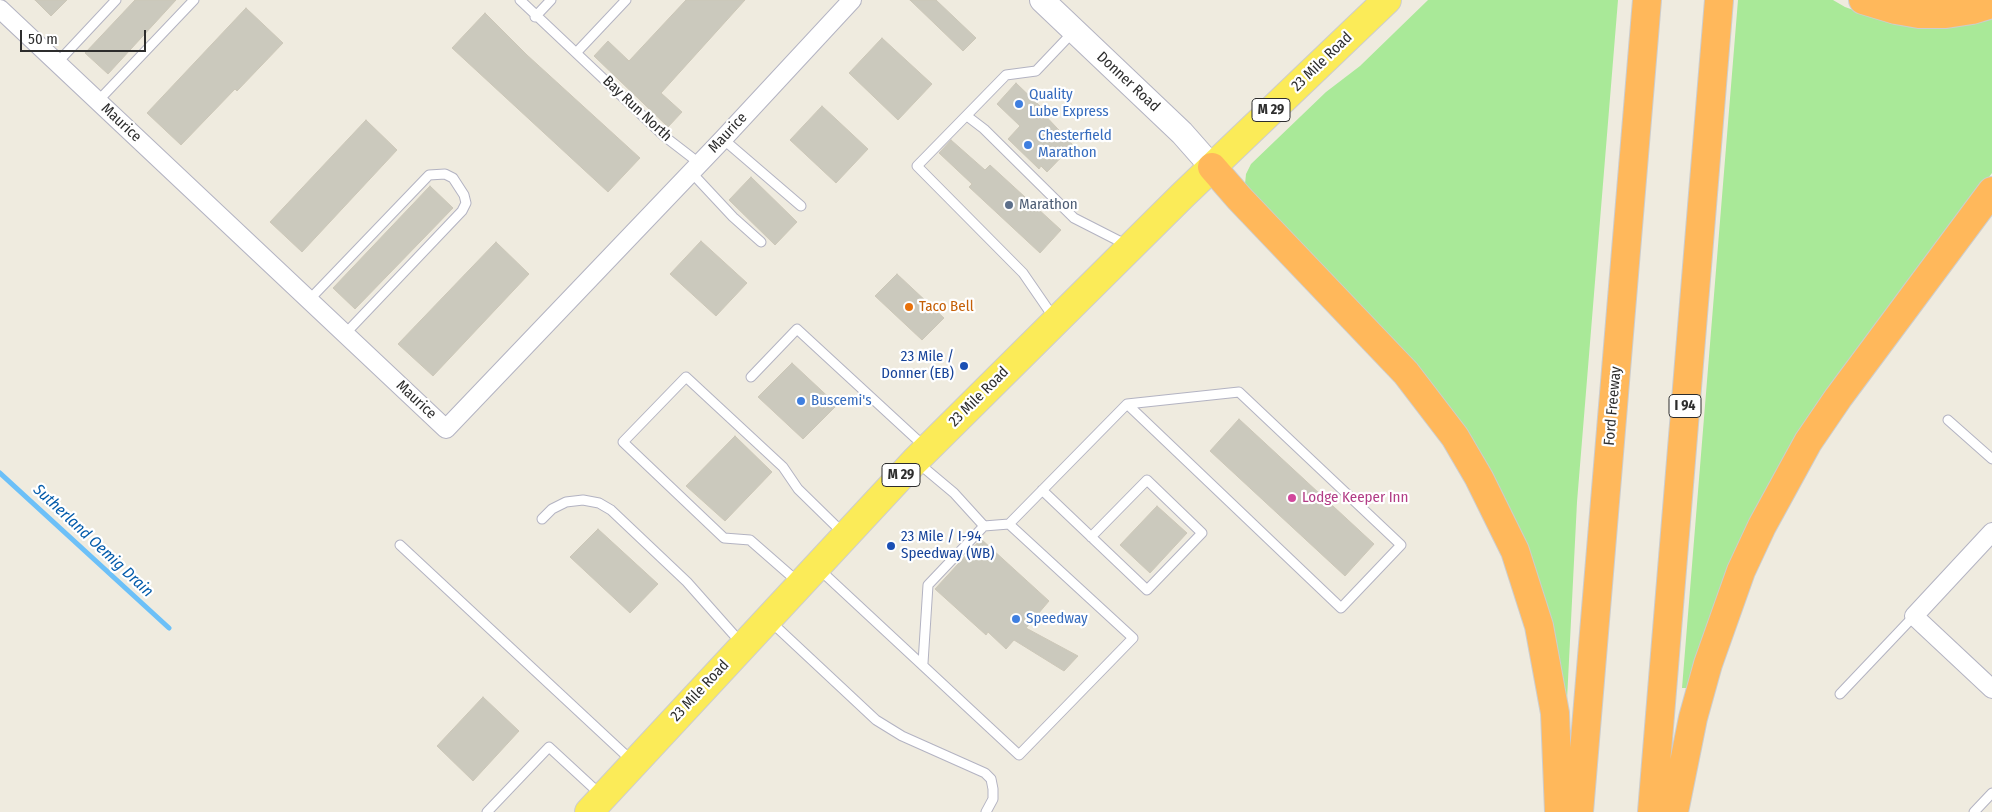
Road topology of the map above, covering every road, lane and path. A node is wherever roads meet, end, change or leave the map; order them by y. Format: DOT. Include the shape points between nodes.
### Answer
graph roads {
  1 [pos="116,0"];
  2 [pos="194,0"];
  3 [pos="520,0"];
  4 [pos="551,0"];
  5 [pos="626,0"];
  6 [pos="852,0"];
  7 [pos="1042,0"];
  8 [pos="1387,0"];
  9 [pos="1647,0"];
  10 [pos="1719,0"];
  11 [pos="1863,0"];
  12 [pos="1992,4"];
  13 [pos="0,9"];
  14 [pos="535,16"];
  15 [pos="1074,31"];
  16 [pos="576,53"];
  17 [pos="57,63"];
  18 [pos="98,101"];
  19 [pos="967,116"];
  20 [pos="723,139"];
  21 [pos="1212,167"];
  22 [pos="695,168"];
  23 [pos="1992,191"];
  24 [pos="801,206"];
  25 [pos="761,242"];
  26 [pos="1130,246"];
  27 [pos="309,300"];
  28 [pos="1056,320"];
  29 [pos="345,334"];
  30 [pos="751,377"];
  31 [pos="1127,404"];
  32 [pos="1948,420"];
  33 [pos="921,455"];
  34 [pos="1992,459"];
  35 [pos="1042,490"];
  36 [pos="542,519"];
  37 [pos="1009,524"];
  38 [pos="984,526"];
  39 [pos="1992,532"];
  40 [pos="845,535"];
  41 [pos="1091,537"];
  42 [pos="400,545"];
  43 [pos="808,574"];
  44 [pos="1914,616"];
  45 [pos="767,618"];
  46 [pos="742,645"];
  47 [pos="922,663"];
  48 [pos="1992,689"];
  49 [pos="1840,694"];
  50 [pos="634,763"];
  51 [pos="1992,793"];
  52 [pos="596,804"];
  53 [pos="487,812"];
  54 [pos="986,812"];
  55 [pos="1559,812"];
  56 [pos="1579,812"];
  57 [pos="1652,812"];
  58 [pos="1674,812"];
  59 [pos="1974,812"];
  1 -- 17 [label="lane"];
  2 -- 18 [label="lane"];
  3 -- 14 [label="lane, Bay Run North"];
  4 -- 14 [label="lane"];
  5 -- 16 [label="lane"];
  6 -- 20 [label="street, Maurice"];
  7 -- 15 [label="street, Donner Road"];
  8 -- 21 [label="main road, 23 Mile Road / M 29"];
  9 -- 56 [label="highway, Ford Freeway"];
  10 -- 57 [label="highway, I 94"];
  11 -- 12 [label="highway" via="1919,14 1946,14"];
  13 -- 17 [label="street, Maurice"];
  14 -- 16 [label="lane, Bay Run North"];
  15 -- 19 [label="lane" via="1036,71 1006,76"];
  15 -- 21 [label="street, Donner Road" via="1182,132"];
  16 -- 22 [label="lane, Bay Run North"];
  17 -- 18 [label="street, Maurice"];
  18 -- 27 [label="street, Maurice"];
  19 -- 26 [label="lane" via="1074,218"];
  19 -- 28 [label="lane" via="917,166 1023,272"];
  20 -- 22 [label="street, Maurice"];
  20 -- 24 [label="lane"];
  21 -- 26 [label="main road, 23 Mile Road / M 29"];
  21 -- 55 [label="highway" via="1406,373 1455,437 1480,478 1515,551 1539,626 1555,714"];
  22 -- 25 [label="lane, Bay Run North" via="733,216"];
  22 -- 29 [label="street, Maurice" via="446,429"];
  23 -- 58 [label="highway" via="1838,398 1808,442 1762,526 1741,571 1708,664 1693,718"];
  26 -- 28 [label="main road, 23 Mile Road / M 29"];
  27 -- 29 [label="street, Maurice"];
  27 -- 29 [label="lane" via="430,175 445,174 453,178 464,195 466,203 462,211"];
  28 -- 33 [label="main road, 23 Mile Road / M 29"];
  30 -- 33 [label="lane" via="797,329"];
  31 -- 31 [label="lane" via="1239,392 1401,545 1341,608"];
  31 -- 35 [label="lane"];
  32 -- 34 [label="lane"];
  33 -- 38 [label="lane"];
  33 -- 40 [label="main road, 23 Mile Road / M 29"];
  35 -- 37 [label="lane"];
  35 -- 41 [label="lane"];
  36 -- 46 [label="lane" via="566,502 583,500 599,503 611,510 687,582"];
  37 -- 38 [label="lane"];
  37 -- 47 [label="lane" via="1133,638 1020,755"];
  38 -- 47 [label="lane" via="928,586"];
  39 -- 44 [label="street"];
  40 -- 43 [label="main road, 23 Mile Road / M 29"];
  40 -- 43 [label="lane" via="798,489 782,467 686,377 623,442 724,538 750,540"];
  41 -- 41 [label="lane" via="1147,590 1202,533 1147,480"];
  42 -- 50 [label="lane"];
  43 -- 45 [label="main road, 23 Mile Road / M 29"];
  43 -- 47 [label="lane"];
  44 -- 48 [label="street"];
  44 -- 49 [label="lane"];
  45 -- 46 [label="main road, 23 Mile Road / M 29"];
  45 -- 54 [label="lane" via="876,720 991,779 993,799"];
  46 -- 50 [label="main road, 23 Mile Road / M 29"];
  50 -- 52 [label="main road, 23 Mile Road / M 29"];
  51 -- 59 [label="lane"];
  52 -- 53 [label="lane" via="549,747"];
}
